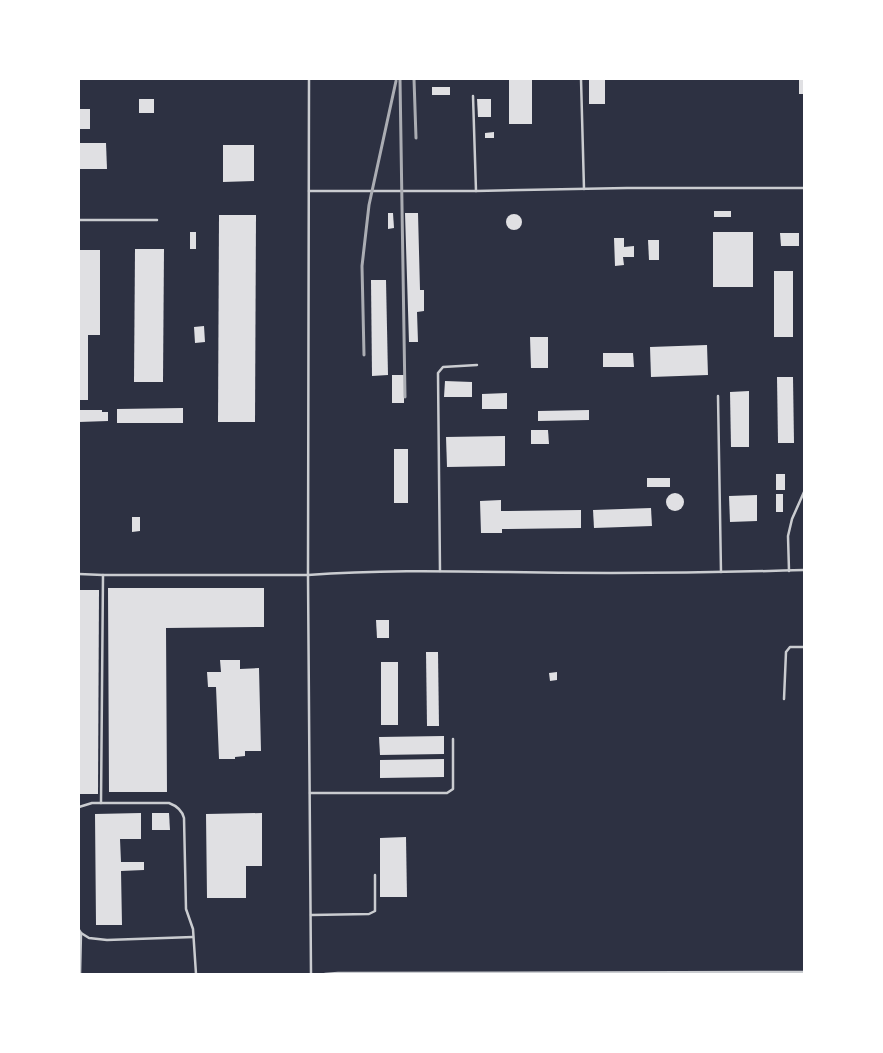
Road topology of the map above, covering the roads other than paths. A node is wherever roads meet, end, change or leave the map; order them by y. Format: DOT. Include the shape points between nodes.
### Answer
graph roads {
  1 [pos="309,79"];
  2 [pos="581,79"];
  3 [pos="473,96"];
  4 [pos="804,188"];
  5 [pos="584,189"];
  6 [pos="309,191"];
  7 [pos="476,191"];
  8 [pos="79,220"];
  9 [pos="157,220"];
  10 [pos="477,365"];
  11 [pos="718,396"];
  12 [pos="804,492"];
  13 [pos="804,570"];
  14 [pos="440,571"];
  15 [pos="789,571"];
  16 [pos="721,572"];
  17 [pos="79,574"];
  18 [pos="103,575"];
  19 [pos="308,575"];
  20 [pos="804,647"];
  21 [pos="784,699"];
  22 [pos="453,739"];
  23 [pos="310,793"];
  24 [pos="101,804"];
  25 [pos="79,807"];
  26 [pos="375,875"];
  27 [pos="311,915"];
  28 [pos="80,932"];
  29 [pos="194,937"];
  30 [pos="804,972"];
  31 [pos="482,973"];
  32 [pos="80,974"];
  33 [pos="196,974"];
  34 [pos="311,974"];
  35 [pos="325,974"];
  1 -- 6 [label="lane"];
  2 -- 5 [label="lane"];
  3 -- 7 [label="lane"];
  4 -- 5 [label="lane"];
  5 -- 7 [label="lane"];
  6 -- 7 [label="lane"];
  6 -- 19 [label="lane"];
  8 -- 9 [label="lane"];
  10 -- 14 [label="lane" via="443,367 438,373"];
  11 -- 16 [label="lane"];
  12 -- 15 [label="lane" via="788,536"];
  13 -- 15 [label="lane"];
  14 -- 16 [label="lane"];
  14 -- 19 [label="lane"];
  15 -- 16 [label="lane"];
  17 -- 18 [label="lane"];
  18 -- 19 [label="lane"];
  18 -- 24 [label="lane"];
  19 -- 23 [label="lane"];
  20 -- 21 [label="lane" via="790,647 786,652"];
  22 -- 23 [label="lane" via="453,789 447,793"];
  23 -- 27 [label="lane"];
  24 -- 25 [label="lane"];
  24 -- 29 [label="lane" via="169,803 182,812 186,909"];
  26 -- 27 [label="lane" via="375,911 368,914"];
  27 -- 34 [label="lane"];
  28 -- 29 [label="lane" via="89,938 107,940"];
  28 -- 32 [label="lane"];
  29 -- 33 [label="lane"];
  30 -- 31 [label="lane"];
  31 -- 35 [label="lane"];
}
